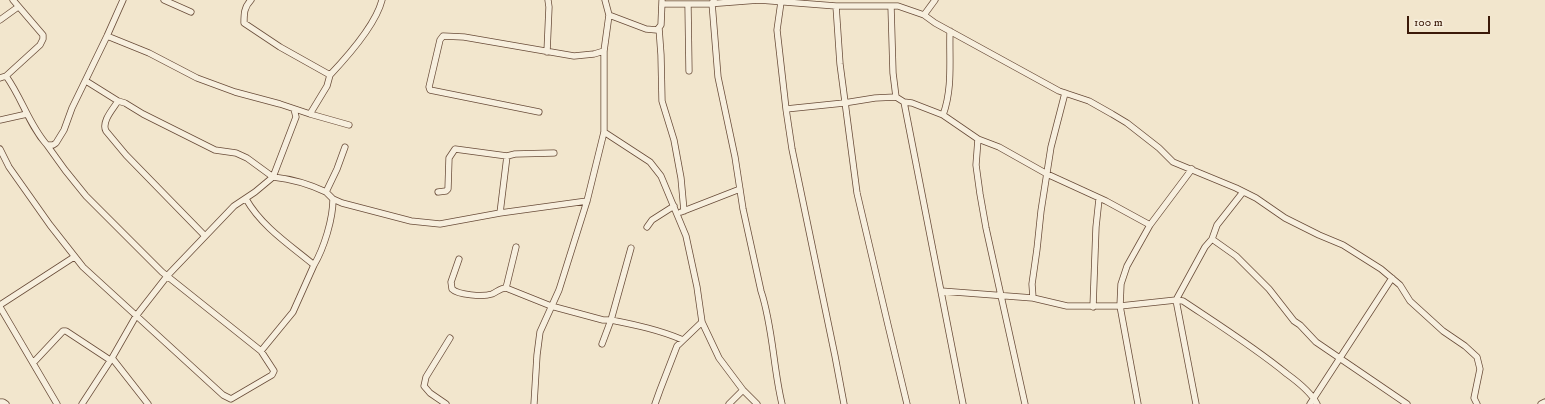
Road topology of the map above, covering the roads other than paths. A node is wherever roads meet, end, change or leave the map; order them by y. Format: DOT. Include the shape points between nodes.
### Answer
graph roads {
  1 [pos="13,0"];
  2 [pos="123,0"];
  3 [pos="164,0"];
  4 [pos="250,0"];
  5 [pos="382,0"];
  6 [pos="548,0"];
  7 [pos="605,0"];
  8 [pos="936,0"];
  9 [pos="772,1"];
  10 [pos="662,2"];
  11 [pos="713,2"];
  12 [pos="781,2"];
  13 [pos="688,5"];
  14 [pos="836,6"];
  15 [pos="891,6"];
  16 [pos="18,7"];
  17 [pos="191,12"];
  18 [pos="609,15"];
  19 [pos="924,15"];
  20 [pos="0,20"];
  21 [pos="659,28"];
  22 [pos="950,31"];
  23 [pos="108,36"];
  24 [pos="604,51"];
  25 [pos="547,52"];
  26 [pos="689,71"];
  27 [pos="6,76"];
  28 [pos="330,76"];
  29 [pos="0,78"];
  30 [pos="86,81"];
  31 [pos="1065,93"];
  32 [pos="896,97"];
  33 [pos="118,101"];
  34 [pos="904,102"];
  35 [pos="844,103"];
  36 [pos="294,109"];
  37 [pos="786,109"];
  38 [pos="539,112"];
  39 [pos="27,114"];
  40 [pos="310,114"];
  41 [pos="944,115"];
  42 [pos="0,120"];
  43 [pos="349,125"];
  44 [pos="604,132"];
  45 [pos="978,139"];
  46 [pos="47,145"];
  47 [pos="345,147"];
  48 [pos="0,149"];
  49 [pos="554,153"];
  50 [pos="507,156"];
  51 [pos="1192,170"];
  52 [pos="1048,174"];
  53 [pos="273,177"];
  54 [pos="740,189"];
  55 [pos="326,192"];
  56 [pos="438,192"];
  57 [pos="1243,192"];
  58 [pos="246,199"];
  59 [pos="333,199"];
  60 [pos="1099,199"];
  61 [pos="587,201"];
  62 [pos="674,206"];
  63 [pos="684,211"];
  64 [pos="500,213"];
  65 [pos="677,214"];
  66 [pos="1150,225"];
  67 [pos="647,226"];
  68 [pos="205,236"];
  69 [pos="1212,239"];
  70 [pos="516,247"];
  71 [pos="631,248"];
  72 [pos="74,257"];
  73 [pos="459,259"];
  74 [pos="314,265"];
  75 [pos="168,275"];
  76 [pos="1392,278"];
  77 [pos="506,288"];
  78 [pos="941,290"];
  79 [pos="1000,295"];
  80 [pos="1033,298"];
  81 [pos="1176,300"];
  82 [pos="0,306"];
  83 [pos="551,306"];
  84 [pos="1120,306"];
  85 [pos="1094,307"];
  86 [pos="136,316"];
  87 [pos="611,320"];
  88 [pos="702,322"];
  89 [pos="450,338"];
  90 [pos="683,340"];
  91 [pos="602,344"];
  92 [pos="261,351"];
  93 [pos="1339,358"];
  94 [pos="111,359"];
  95 [pos="33,363"];
  96 [pos="743,390"];
  97 [pos="1314,398"];
  98 [pos="0,402"];
  99 [pos="1545,402"];
  100 [pos="6,404"];
  101 [pos="58,404"];
  102 [pos="82,404"];
  103 [pos="148,404"];
  104 [pos="446,404"];
  105 [pos="535,404"];
  106 [pos="656,404"];
  107 [pos="729,404"];
  108 [pos="757,404"];
  109 [pos="782,404"];
  110 [pos="844,404"];
  111 [pos="907,404"];
  112 [pos="963,404"];
  113 [pos="1025,404"];
  114 [pos="1138,404"];
  115 [pos="1196,404"];
  116 [pos="1310,404"];
  117 [pos="1317,404"];
  118 [pos="1407,404"];
  119 [pos="1477,404"];
  120 [pos="1541,404"];
  1 -- 16 [label="street"];
  2 -- 23 [label="street"];
  3 -- 17 [label="street"];
  4 -- 28 [label="street" via="244,12 244,23"];
  5 -- 28 [label="street" via="380,10 364,35"];
  6 -- 25 [label="street"];
  7 -- 18 [label="street"];
  8 -- 19 [label="street"];
  9 -- 11 [label="street"];
  9 -- 12 [label="street"];
  10 -- 13 [label="street"];
  10 -- 21 [label="street"];
  11 -- 13 [label="street"];
  11 -- 54 [label="street" via="718,77"];
  12 -- 14 [label="street"];
  12 -- 37 [label="street" via="777,30"];
  13 -- 26 [label="street"];
  14 -- 15 [label="street"];
  14 -- 35 [label="street"];
  15 -- 19 [label="street"];
  15 -- 32 [label="street"];
  16 -- 20 [label="street"];
  16 -- 27 [label="street" via="43,35 43,39 40,45"];
  18 -- 21 [label="street" via="652,31"];
  18 -- 24 [label="street"];
  19 -- 22 [label="street"];
  21 -- 63 [label="street" via="662,101 674,140"];
  22 -- 31 [label="street"];
  22 -- 41 [label="street" via="950,83"];
  23 -- 30 [label="street"];
  23 -- 36 [label="street" via="149,53 197,78"];
  24 -- 25 [label="street" via="574,56"];
  24 -- 44 [label="street"];
  25 -- 38 [label="street" via="464,37 443,36 438,44 429,87 433,91"];
  27 -- 29 [label="street"];
  27 -- 39 [label="street"];
  28 -- 40 [label="street" via="327,86"];
  30 -- 33 [label="street"];
  30 -- 46 [label="street" via="56,143"];
  31 -- 51 [label="street" via="1127,123 1173,162"];
  31 -- 52 [label="street" via="1051,147"];
  32 -- 34 [label="street"];
  32 -- 35 [label="street"];
  33 -- 53 [label="street" via="215,150 242,155"];
  33 -- 68 [label="street" via="105,123 106,131"];
  34 -- 41 [label="street"];
  34 -- 78 [label="street"];
  35 -- 37 [label="street"];
  35 -- 111 [label="street" via="857,193"];
  36 -- 40 [label="street"];
  36 -- 53 [label="street" via="296,117"];
  37 -- 110 [label="street"];
  39 -- 42 [label="street"];
  39 -- 46 [label="street"];
  40 -- 43 [label="street"];
  41 -- 45 [label="street"];
  44 -- 61 [label="street"];
  44 -- 62 [label="street" via="650,162 661,176"];
  45 -- 52 [label="street" via="999,147"];
  45 -- 79 [label="street" via="976,165 980,194"];
  46 -- 75 [label="street" via="86,196"];
  47 -- 55 [label="street"];
  48 -- 72 [label="street" via="9,167"];
  49 -- 50 [label="street"];
  50 -- 56 [label="street" via="455,150 449,158 448,189"];
  50 -- 64 [label="street"];
  51 -- 57 [label="street"];
  51 -- 66 [label="street"];
  52 -- 60 [label="street"];
  52 -- 80 [label="street" via="1032,284"];
  53 -- 55 [label="street" via="290,179"];
  53 -- 58 [label="street"];
  54 -- 63 [label="street"];
  54 -- 109 [label="street" via="765,304"];
  55 -- 59 [label="street"];
  57 -- 69 [label="street" via="1217,225"];
  57 -- 76 [label="street" via="1296,224 1343,245 1381,268"];
  58 -- 68 [label="street" via="234,206"];
  58 -- 74 [label="street" via="263,223"];
  59 -- 64 [label="street" via="411,220 440,224"];
  59 -- 74 [label="street" via="328,228"];
  60 -- 66 [label="street"];
  60 -- 85 [label="street"];
  61 -- 64 [label="street"];
  61 -- 83 [label="street" via="559,290"];
  62 -- 65 [label="street"];
  62 -- 67 [label="street"];
  63 -- 65 [label="street"];
  65 -- 88 [label="street" via="686,236"];
  66 -- 84 [label="street" via="1121,284"];
  68 -- 75 [label="street"];
  69 -- 81 [label="street"];
  69 -- 93 [label="street" via="1236,256 1316,342"];
  70 -- 77 [label="street"];
  71 -- 87 [label="street"];
  72 -- 82 [label="street"];
  72 -- 86 [label="street"];
  73 -- 77 [label="street" via="451,282 452,289 456,292 481,295"];
  74 -- 92 [label="street" via="293,312"];
  75 -- 86 [label="street"];
  75 -- 92 [label="street"];
  76 -- 93 [label="street"];
  76 -- 119 [label="street" via="1410,301 1477,357 1480,369 1474,398"];
  77 -- 83 [label="street"];
  78 -- 79 [label="street"];
  78 -- 112 [label="street"];
  79 -- 80 [label="street"];
  79 -- 113 [label="street"];
  80 -- 85 [label="street" via="1067,306"];
  81 -- 84 [label="street"];
  81 -- 97 [label="street" via="1183,301 1260,352"];
  81 -- 115 [label="street"];
  82 -- 95 [label="street"];
  83 -- 87 [label="street"];
  83 -- 105 [label="street" via="540,332"];
  84 -- 85 [label="street"];
  84 -- 114 [label="street"];
  86 -- 92 [label="street" via="227,398 231,399 273,373"];
  86 -- 94 [label="street"];
  87 -- 90 [label="street" via="641,325"];
  87 -- 91 [label="street"];
  88 -- 90 [label="street"];
  88 -- 96 [label="street" via="719,358"];
  89 -- 104 [label="street" via="426,377 424,386"];
  90 -- 106 [label="street" via="677,346"];
  93 -- 97 [label="street"];
  93 -- 118 [label="street"];
  94 -- 95 [label="street" via="62,330"];
  94 -- 102 [label="street"];
  94 -- 103 [label="street"];
  95 -- 101 [label="street"];
  96 -- 107 [label="street"];
  96 -- 108 [label="street"];
  97 -- 116 [label="street"];
  97 -- 117 [label="street"];
  98 -- 100 [label="street"];
  99 -- 120 [label="street"];
}
